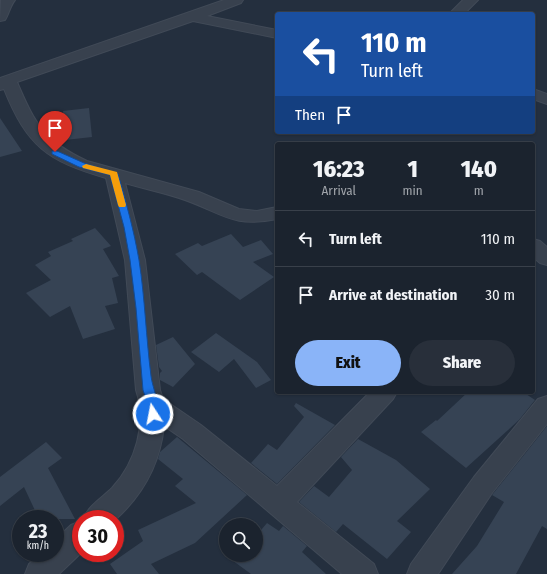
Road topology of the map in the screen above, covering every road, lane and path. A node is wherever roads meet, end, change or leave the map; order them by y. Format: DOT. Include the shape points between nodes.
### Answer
graph roads {
  1 [pos="8,0"];
  2 [pos="236,0"];
  3 [pos="471,0"];
  4 [pos="458,12"];
  5 [pos="0,17"];
  6 [pos="194,17"];
  7 [pos="275,34"];
  8 [pos="4,82"];
  9 [pos="535,95"];
  10 [pos="547,99"];
  11 [pos="114,174"];
  12 [pos="275,213"];
  13 [pos="535,248"];
  14 [pos="547,258"];
  15 [pos="383,394"];
  16 [pos="153,405"];
  17 [pos="547,406"];
  18 [pos="278,503"];
  19 [pos="107,510"];
  20 [pos="72,543"];
  21 [pos="39,574"];
  22 [pos="364,574"];
  23 [pos="421,574"];
  1 -- 5 [label="street"];
  2 -- 6 [label="street"];
  3 -- 4 [label="street"];
  6 -- 7 [label="street"];
  6 -- 8 [label="street" via="66,58"];
  8 -- 11 [label="street" via="26,122 43,144 68,159"];
  9 -- 10 [label="street"];
  11 -- 12 [label="street" via="192,196 236,215 257,217"];
  11 -- 16 [label="street" via="135,260 148,390"];
  13 -- 14 [label="street"];
  15 -- 18 [label="street"];
  16 -- 18 [label="street" via="192,432"];
  16 -- 19 [label="street" via="153,423 144,462 127,491"];
  17 -- 23 [label="street" via="483,485"];
  18 -- 22 [label="street"];
  20 -- 21 [label="street"];
}
